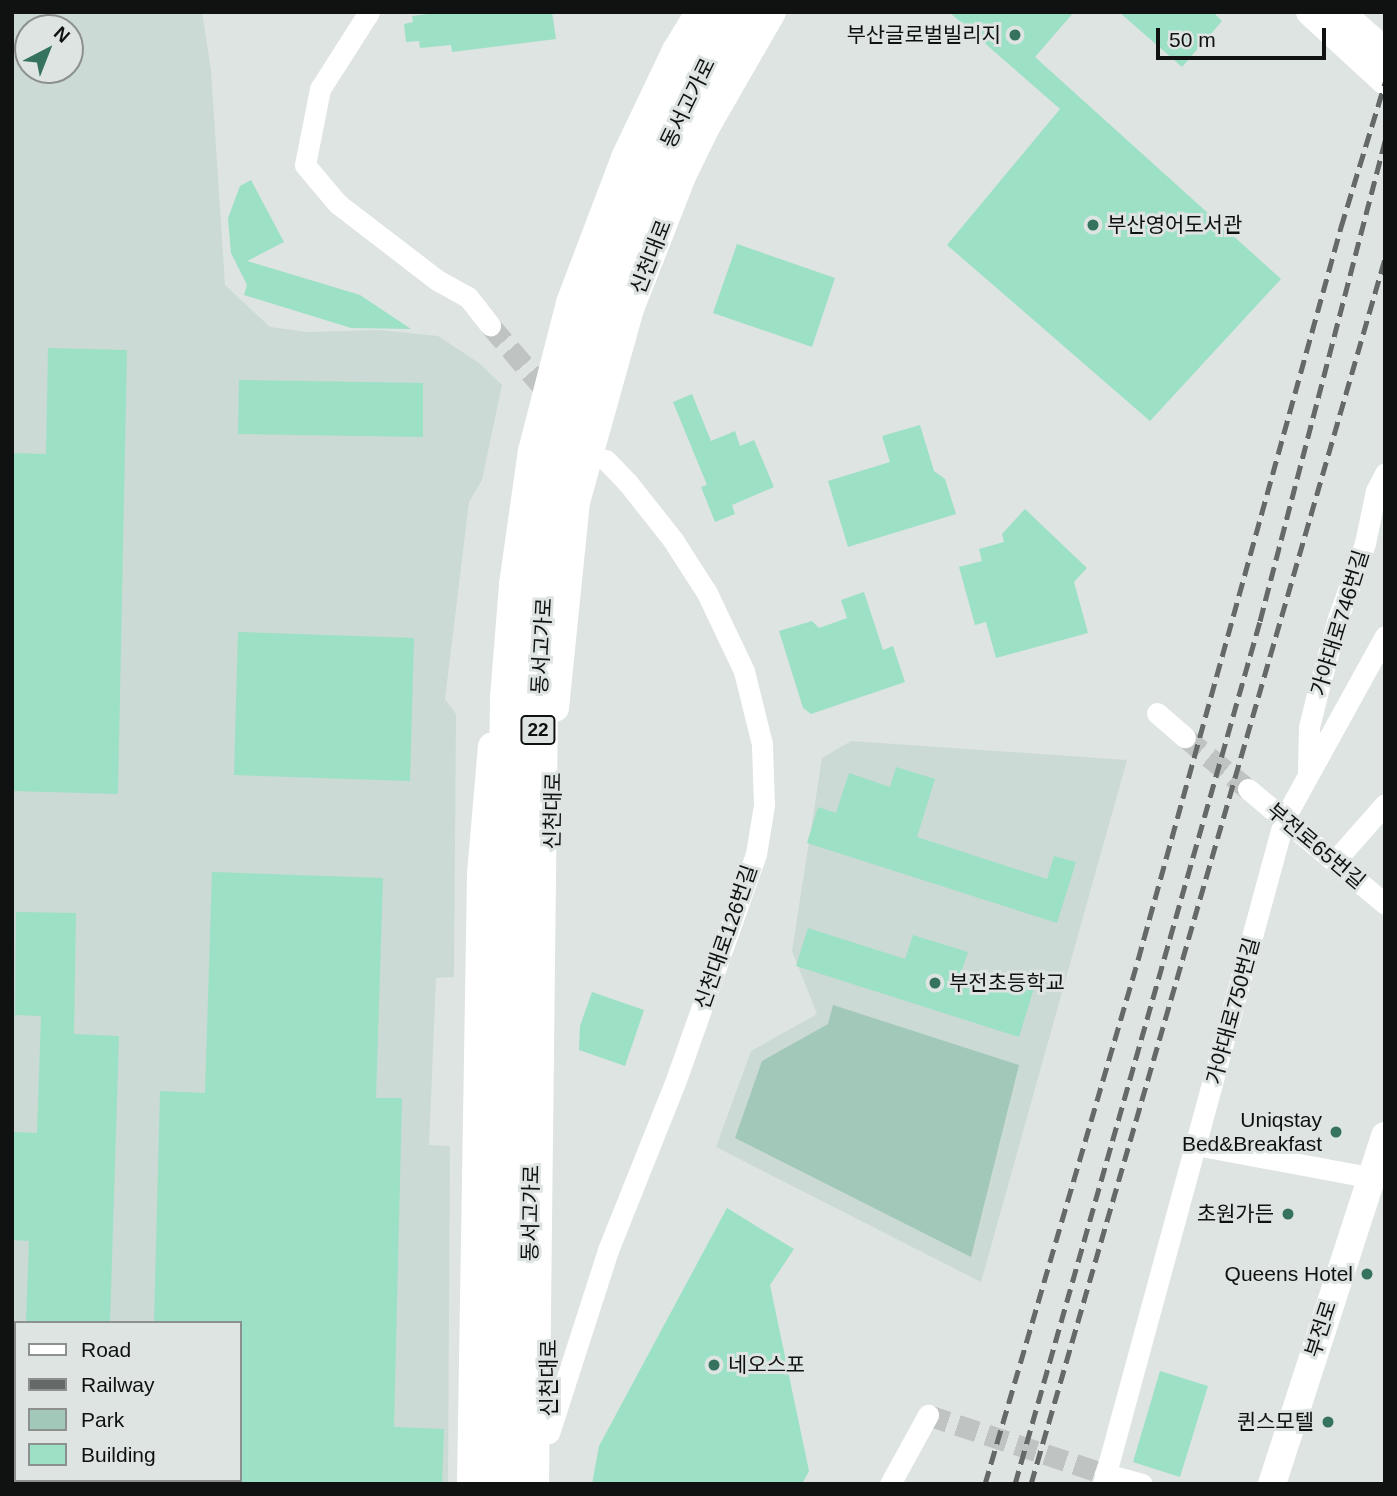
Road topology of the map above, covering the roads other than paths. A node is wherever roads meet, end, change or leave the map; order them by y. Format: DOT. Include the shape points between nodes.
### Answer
graph roads {
  1 [pos="369,12"];
  2 [pos="692,12"];
  3 [pos="704,12"];
  4 [pos="737,12"];
  5 [pos="772,12"];
  6 [pos="1310,12"];
  7 [pos="1340,12"];
  8 [pos="1385,52"];
  9 [pos="1385,81"];
  10 [pos="490,325"];
  11 [pos="606,460"];
  12 [pos="1385,473"];
  13 [pos="1385,636"];
  14 [pos="1157,713"];
  15 [pos="1185,737"];
  16 [pos="1308,776"];
  17 [pos="1248,789"];
  18 [pos="1385,804"];
  19 [pos="1284,819"];
  20 [pos="1334,862"];
  21 [pos="1385,904"];
  22 [pos="1385,1136"];
  23 [pos="1196,1145"];
  24 [pos="1369,1177"];
  25 [pos="928,1415"];
  26 [pos="548,1433"];
  27 [pos="1104,1479"];
  28 [pos="471,1484"];
  29 [pos="500,1484"];
  30 [pos="530,1484"];
  31 [pos="548,1484"];
  32 [pos="890,1484"];
  33 [pos="1142,1484"];
  34 [pos="1272,1484"];
  1 -- 10 [label="street" via="320,89 305,165 338,204 437,280 468,297"];
  2 -- 28 [label="main road" via="641,102 590,219 561,300 514,499 481,874"];
  3 -- 29 [label="highway, 동서고가로 / 22" via="679,53 629,158 574,303 536,451 519,571 508,697"];
  4 -- 30 [label="highway, 동서고가로 / 22" via="703,68 651,179 599,321 564,459 543,606"];
  5 -- 26 [label="main road, 신천대로" via="683,174 630,309 576,502 555,711"];
  6 -- 9 [label="main road"];
  7 -- 8 [label="main road"];
  11 -- 26 [label="street, 신천대로126번길" via="636,492 707,593 744,671 762,744 764,804 756,853 676,1080 608,1250"];
  12 -- 16 [label="street, 가야대로746번길" via="1316,698 1309,727"];
  13 -- 16 [label="street, 가야대로750번길"];
  14 -- 15 [label="street"];
  16 -- 19 [label="street, 가야대로750번길"];
  17 -- 19 [label="street, 부전로65번길"];
  18 -- 20 [label="street"];
  19 -- 20 [label="street, 부전로65번길"];
  19 -- 23 [label="street, 가야대로750번길"];
  20 -- 21 [label="street, 부전로65번길"];
  22 -- 24 [label="main road, 부전로"];
  23 -- 24 [label="street"];
  23 -- 27 [label="street, 가야대로750번길"];
  24 -- 34 [label="main road, 부전로"];
  25 -- 32 [label="street"];
  26 -- 31 [label="main road, 신천대로"];
  27 -- 33 [label="street"];
}
